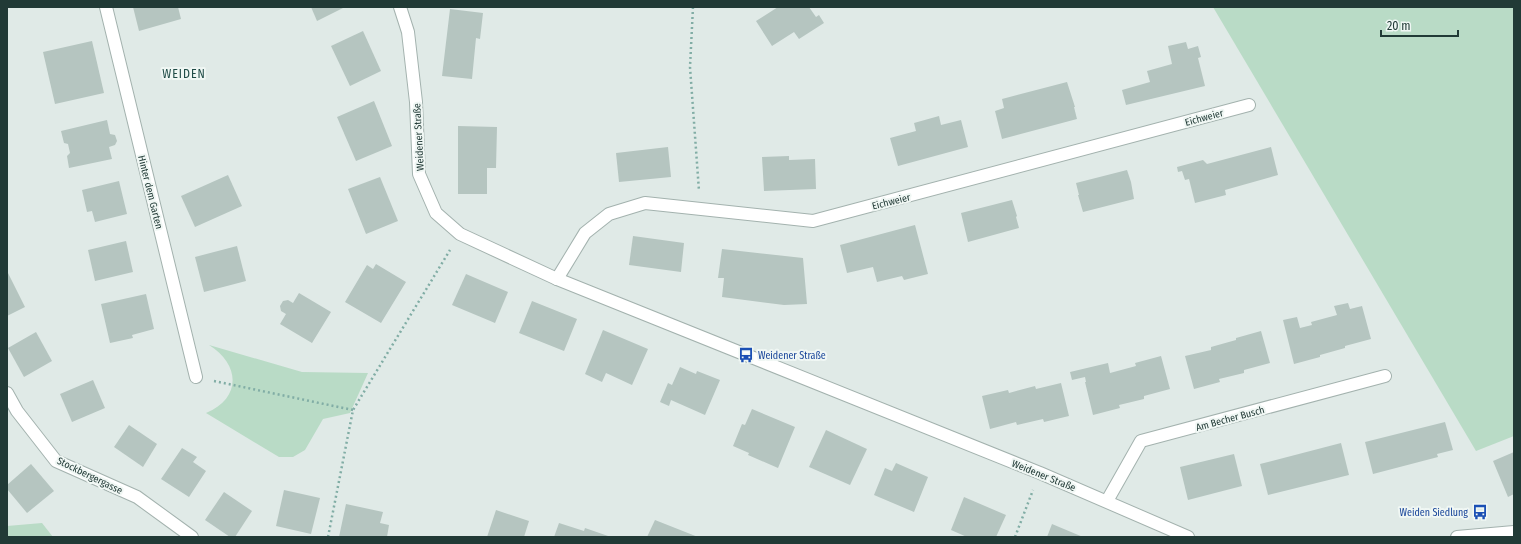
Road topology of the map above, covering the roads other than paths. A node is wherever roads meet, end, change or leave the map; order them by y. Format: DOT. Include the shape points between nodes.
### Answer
graph roads {
  1 [pos="106,7"];
  2 [pos="400,7"];
  3 [pos="1249,106"];
  4 [pos="557,278"];
  5 [pos="1385,376"];
  6 [pos="196,377"];
  7 [pos="7,393"];
  8 [pos="1107,501"];
  9 [pos="1514,532"];
  10 [pos="192,537"];
  11 [pos="1188,537"];
  12 [pos="1456,537"];
  1 -- 6 [label="street, Hinter dem Garten"];
  2 -- 4 [label="street, Weidener Straße" via="408,32 419,174 436,213 460,234"];
  3 -- 4 [label="street, Eichweier" via="813,221 644,203 609,214 585,233"];
  4 -- 8 [label="street, Weidener Straße"];
  5 -- 8 [label="street, Am Becher Busch" via="1141,441"];
  7 -- 10 [label="street, Stockbergergasse" via="17,411 56,461 137,497"];
  8 -- 11 [label="street, Weidener Straße"];
  9 -- 12 [label="street"];
}
